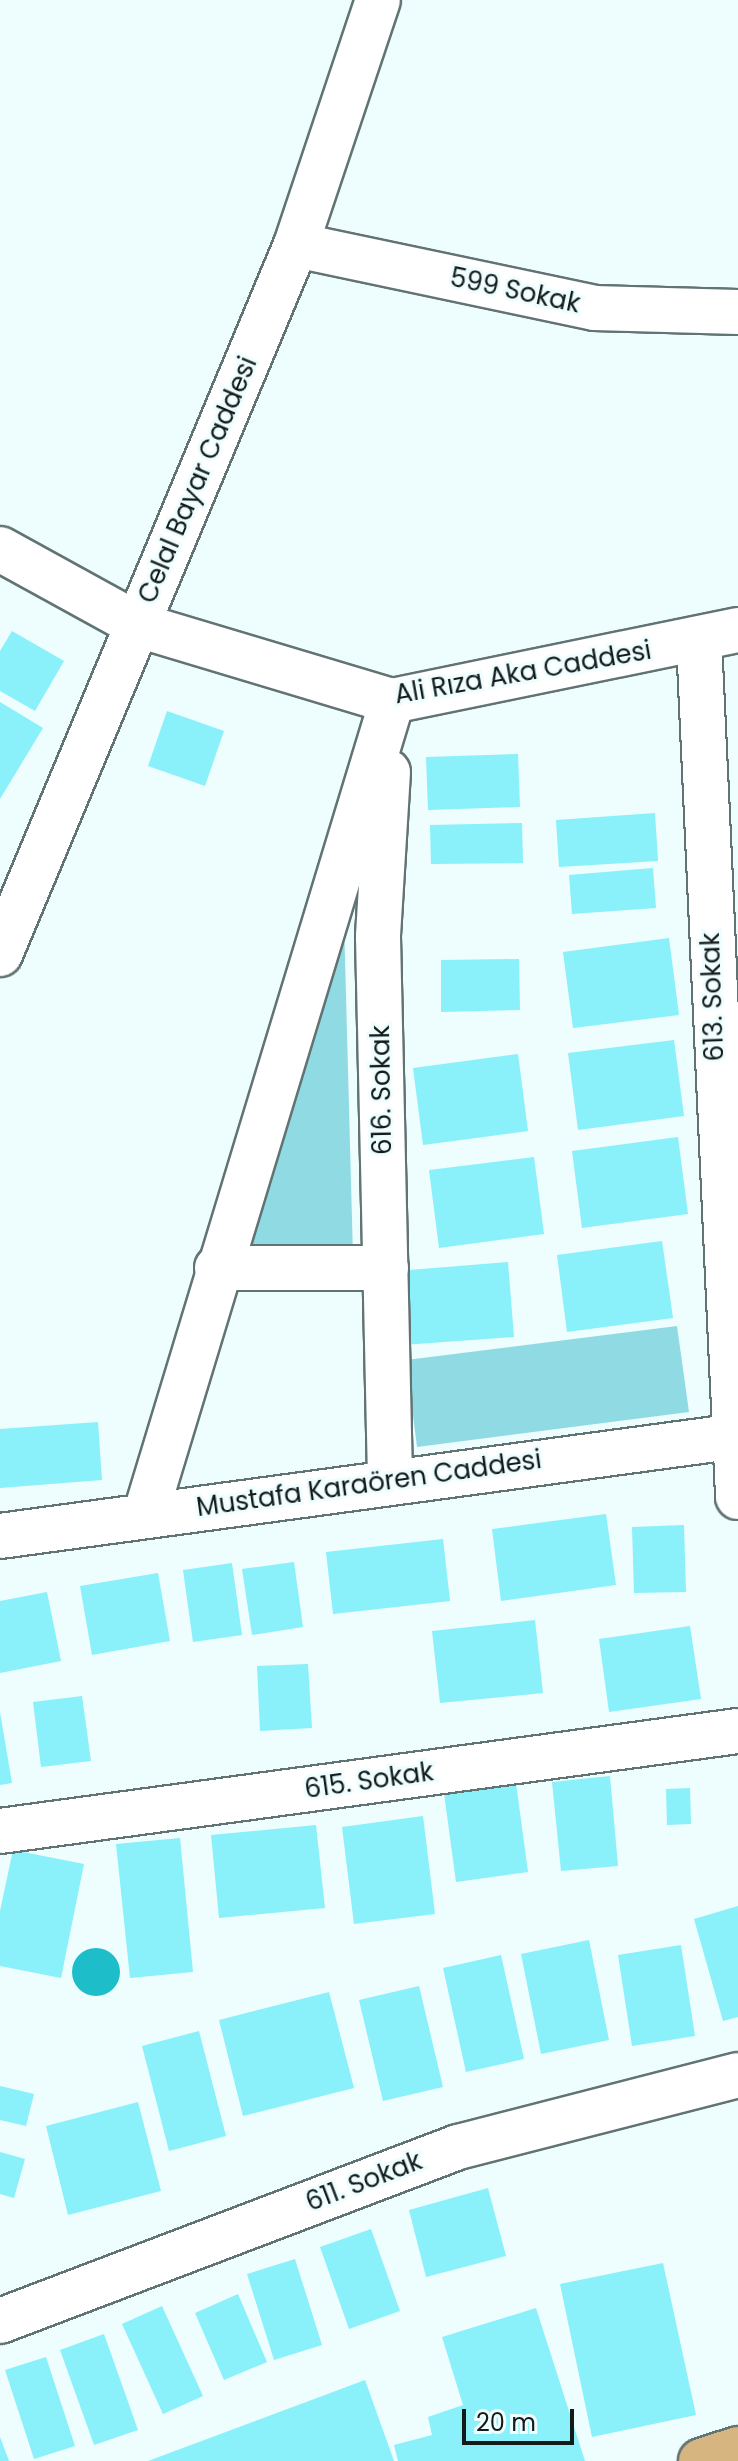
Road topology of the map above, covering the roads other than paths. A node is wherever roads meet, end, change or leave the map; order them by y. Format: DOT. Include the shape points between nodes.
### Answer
graph roads {
  1 [pos="378,0"];
  2 [pos="296,245"];
  3 [pos="738,312"];
  4 [pos="0,549"];
  5 [pos="138,625"];
  6 [pos="719,635"];
  7 [pos="392,701"];
  8 [pos="2,944"];
  9 [pos="217,1268"];
  10 [pos="386,1268"];
  11 [pos="734,1436"];
  12 [pos="390,1480"];
  13 [pos="738,1497"];
  14 [pos="145,1516"];
  15 [pos="0,1536"];
  16 [pos="738,1731"];
  17 [pos="0,1831"];
  18 [pos="738,2075"];
  19 [pos="0,2321"];
  1 -- 2 [label="street, Celal Bayar Caddesi"];
  2 -- 3 [label="street, 599 Sokak" via="594,308"];
  2 -- 5 [label="street, Celal Bayar Caddesi"];
  4 -- 5 [label="street, Ali Rıza Aka Caddesi"];
  5 -- 7 [label="street, Ali Rıza Aka Caddesi"];
  5 -- 8 [label="street, Celal Bayar Caddesi"];
  6 -- 7 [label="street, Ali Rıza Aka Caddesi"];
  6 -- 11 [label="street, 613. Sokak"];
  7 -- 9 [label="street"];
  7 -- 10 [label="street, 616. Sokak" via="378,937"];
  9 -- 10 [label="street"];
  9 -- 14 [label="street"];
  10 -- 12 [label="street, 616. Sokak"];
  11 -- 12 [label="street, Mustafa Karaören Caddesi"];
  11 -- 13 [label="street, 613. Sokak"];
  12 -- 14 [label="street, Mustafa Karaören Caddesi"];
  14 -- 15 [label="street, Mustafa Karaören Caddesi"];
  16 -- 17 [label="street, 615. Sokak"];
  18 -- 19 [label="street, 611. Sokak" via="458,2147"];
}
